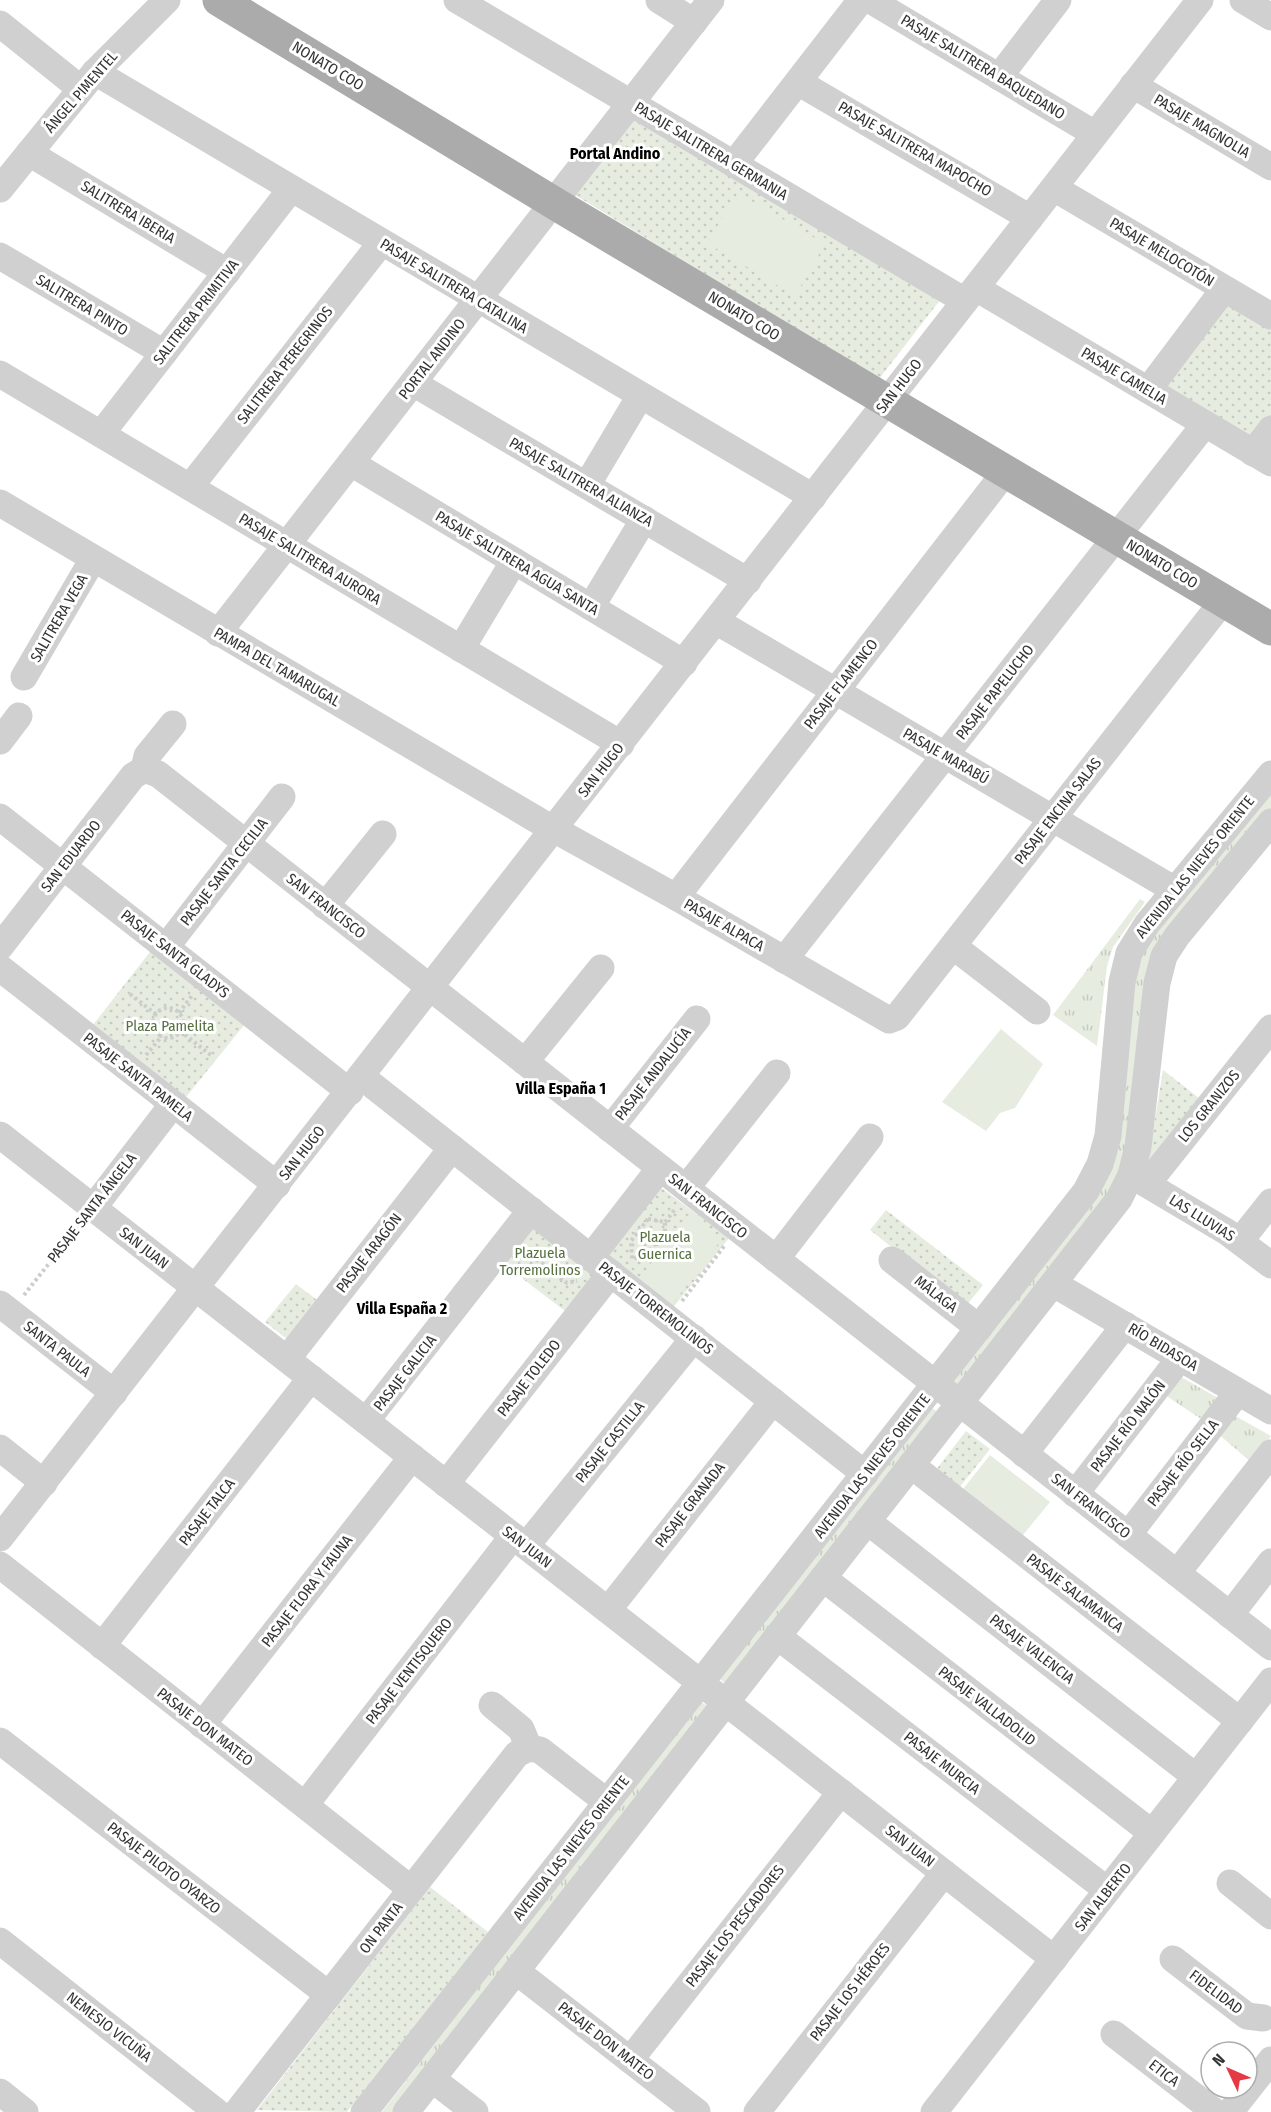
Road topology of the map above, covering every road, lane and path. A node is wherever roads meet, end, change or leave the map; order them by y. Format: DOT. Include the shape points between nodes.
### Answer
graph roads {
  1 [pos="167,0"];
  2 [pos="219,0"];
  3 [pos="457,0"];
  4 [pos="659,0"];
  5 [pos="711,0"];
  6 [pos="861,0"];
  7 [pos="870,0"];
  8 [pos="1058,0"];
  9 [pos="1200,0"];
  10 [pos="1242,0"];
  11 [pos="1271,17"];
  12 [pos="694,22"];
  13 [pos="0,24"];
  14 [pos="999,77"];
  15 [pos="88,81"];
  16 [pos="798,82"];
  17 [pos="1133,85"];
  18 [pos="631,103"];
  19 [pos="1095,134"];
  20 [pos="29,153"];
  21 [pos="734,164"];
  22 [pos="1271,167"];
  23 [pos="3,178"];
  24 [pos="1054,188"];
  25 [pos="291,189"];
  26 [pos="554,203"];
  27 [pos="1030,218"];
  28 [pos="381,243"];
  29 [pos="0,256"];
  30 [pos="227,272"];
  31 [pos="1224,289"];
  32 [pos="971,294"];
  33 [pos="477,301"];
  34 [pos="1271,316"];
  35 [pos="164,353"];
  36 [pos="0,374"];
  37 [pos="413,383"];
  38 [pos="1148,390"];
  39 [pos="640,396"];
  40 [pos="887,401"];
  41 [pos="1205,424"];
  42 [pos="1271,429"];
  43 [pos="101,435"];
  44 [pos="1262,458"];
  45 [pos="351,463"];
  46 [pos="1006,471"];
  47 [pos="587,485"];
  48 [pos="190,488"];
  49 [pos="813,497"];
  50 [pos="2,509"];
  51 [pos="644,519"];
  52 [pos="1116,537"];
  53 [pos="287,545"];
  54 [pos="93,559"];
  55 [pos="514,561"];
  56 [pos="748,581"];
  57 [pos="1223,601"];
  58 [pos="591,608"];
  59 [pos="716,621"];
  60 [pos="1271,629"];
  61 [pos="218,633"];
  62 [pos="461,649"];
  63 [pos="684,663"];
  64 [pos="24,677"];
  65 [pos="836,692"];
  66 [pos="19,716"];
  67 [pos="173,724"];
  68 [pos="0,741"];
  69 [pos="621,744"];
  70 [pos="945,755"];
  71 [pos="144,770"];
  72 [pos="1271,774"];
  73 [pos="282,797"];
  74 [pos="0,817"];
  75 [pos="1053,818"];
  76 [pos="1271,822"];
  77 [pos="554,830"];
  78 [pos="383,834"];
  79 [pos="246,844"];
  80 [pos="63,866"];
  81 [pos="1175,890"];
  82 [pos="676,897"];
  83 [pos="325,906"];
  84 [pos="953,946"];
  85 [pos="0,947"];
  86 [pos="166,947"];
  87 [pos="784,960"];
  88 [pos="0,968"];
  89 [pos="601,968"];
  90 [pos="431,989"];
  91 [pos="130,994"];
  92 [pos="1037,1011"];
  93 [pos="157,1015"];
  94 [pos="697,1019"];
  95 [pos="892,1020"];
  96 [pos="1271,1028"];
  97 [pos="180,1032"];
  98 [pos="212,1056"];
  99 [pos="525,1062"];
  100 [pos="777,1072"];
  101 [pos="356,1084"];
  102 [pos="173,1104"];
  103 [pos="610,1129"];
  104 [pos="0,1136"];
  105 [pos="870,1137"];
  106 [pos="452,1148"];
  107 [pos="660,1168"];
  108 [pos="1139,1180"];
  109 [pos="277,1185"];
  110 [pos="686,1188"];
  111 [pos="1271,1202"];
  112 [pos="93,1208"];
  113 [pos="531,1210"];
  114 [pos="737,1229"];
  115 [pos="510,1238"];
  116 [pos="631,1241"];
  117 [pos="1240,1241"];
  118 [pos="776,1259"];
  119 [pos="892,1260"];
  120 [pos="601,1265"];
  121 [pos="1271,1265"];
  122 [pos="1054,1284"];
  123 [pos="196,1288"];
  124 [pos="5,1308"];
  125 [pos="668,1318"];
  126 [pos="1125,1325"];
  127 [pos="979,1328"];
  128 [pos="694,1338"];
  129 [pos="1180,1358"];
  130 [pos="286,1359"];
  131 [pos="311,1378"];
  132 [pos="936,1384"];
  133 [pos="1238,1392"];
  134 [pos="114,1393"];
  135 [pos="773,1401"];
  136 [pos="960,1403"];
  137 [pos="1271,1411"];
  138 [pos="366,1422"];
  139 [pos="0,1448"];
  140 [pos="1271,1453"];
  141 [pos="1024,1454"];
  142 [pos="412,1457"];
  143 [pos="911,1465"];
  144 [pos="865,1474"];
  145 [pos="44,1483"];
  146 [pos="446,1484"];
  147 [pos="1075,1494"];
  148 [pos="867,1521"];
  149 [pos="1128,1535"];
  150 [pos="0,1538"];
  151 [pos="520,1541"];
  152 [pos="1271,1562"];
  153 [pos="0,1566"];
  154 [pos="1177,1574"];
  155 [pos="822,1578"];
  156 [pos="608,1610"];
  157 [pos="1230,1615"];
  158 [pos="777,1636"];
  159 [pos="102,1646"];
  160 [pos="1271,1647"];
  161 [pos="1271,1681"];
  162 [pos="701,1683"];
  163 [pos="725,1702"];
  164 [pos="492,1705"];
  165 [pos="1240,1721"];
  166 [pos="202,1725"];
  167 [pos="0,1741"];
  168 [pos="529,1748"];
  169 [pos="1196,1777"];
  170 [pos="841,1792"];
  171 [pos="607,1802"];
  172 [pos="305,1805"];
  173 [pos="1152,1833"];
  174 [pos="944,1873"];
  175 [pos="1230,1883"];
  176 [pos="411,1889"];
  177 [pos="1107,1890"];
  178 [pos="1271,1916"];
  179 [pos="0,1941"];
  180 [pos="1054,1959"];
  181 [pos="1173,1959"];
  182 [pos="516,1971"];
  183 [pos="329,1995"];
  184 [pos="1268,2016"];
  185 [pos="1114,2034"];
  186 [pos="630,2060"];
  187 [pos="1271,2060"];
  188 [pos="432,2079"];
  189 [pos="0,2092"];
  190 [pos="25,2112"];
  191 [pos="217,2112"];
  192 [pos="237,2112"];
  193 [pos="364,2112"];
  194 [pos="406,2112"];
  195 [pos="474,2112"];
  196 [pos="697,2112"];
  197 [pos="757,2112"];
  198 [pos="934,2112"];
  199 [pos="1215,2112"];
  200 [pos="1230,2112"];
  1 -- 15 [label="street, ÁNGEL PIMENTEL"];
  2 -- 26 [label="main road, NONATO COO"];
  3 -- 18 [label="street, PASAJE SALITRERA GERMANIA"];
  4 -- 12 [label="street"];
  5 -- 12 [label="street, PORTAL ANDINO"];
  6 -- 16 [label="street"];
  7 -- 14 [label="street, PASAJE SALITRERA BAQUEDANO"];
  8 -- 14 [label="street"];
  9 -- 17 [label="street, SAN HUGO"];
  10 -- 11 [label="street"];
  12 -- 18 [label="street, PORTAL ANDINO"];
  13 -- 15 [label="street, PASAJE SALITRERA CATALINA"];
  14 -- 19 [label="street, PASAJE SALITRERA BAQUEDANO"];
  15 -- 20 [label="street, ÁNGEL PIMENTEL"];
  15 -- 25 [label="street, PASAJE SALITRERA CATALINA"];
  16 -- 21 [label="street"];
  16 -- 27 [label="street, PASAJE SALITRERA MAPOCHO"];
  17 -- 19 [label="street, SAN HUGO"];
  17 -- 22 [label="street, PASAJE MAGNOLIA"];
  18 -- 21 [label="street, PASAJE SALITRERA GERMANIA"];
  18 -- 26 [label="street, PORTAL ANDINO"];
  19 -- 24 [label="street, SAN HUGO"];
  20 -- 23 [label="street, ÁNGEL PIMENTEL"];
  20 -- 30 [label="street, SALITRERA IBERIA"];
  21 -- 32 [label="street, PASAJE SALITRERA GERMANIA"];
  24 -- 27 [label="street, SAN HUGO"];
  24 -- 31 [label="street, PASAJE MELOCOTÓN"];
  25 -- 28 [label="street, PASAJE SALITRERA CATALINA"];
  25 -- 30 [label="street, SALITRERA PRIMITIVA"];
  26 -- 33 [label="street, PORTAL ANDINO"];
  26 -- 40 [label="main road, NONATO COO"];
  27 -- 32 [label="street, SAN HUGO"];
  28 -- 33 [label="street, PASAJE SALITRERA CATALINA"];
  28 -- 48 [label="street, SALITRERA PEREGRINOS"];
  29 -- 35 [label="street, SALITRERA PINTO"];
  30 -- 35 [label="street, SALITRERA PRIMITIVA"];
  31 -- 34 [label="street, PASAJE MELOCOTÓN"];
  31 -- 38 [label="street"];
  32 -- 38 [label="street, PASAJE CAMELIA"];
  32 -- 40 [label="street, SAN HUGO"];
  33 -- 37 [label="street, PORTAL ANDINO"];
  33 -- 39 [label="street, PASAJE SALITRERA CATALINA"];
  35 -- 43 [label="street, SALITRERA PRIMITIVA"];
  36 -- 43 [label="street, PASAJE SALITRERA AURORA"];
  37 -- 45 [label="street, PORTAL ANDINO"];
  37 -- 47 [label="street, PASAJE SALITRERA ALIANZA"];
  38 -- 41 [label="street, PASAJE CAMELIA"];
  39 -- 47 [label="street"];
  39 -- 49 [label="street, PASAJE SALITRERA CATALINA"];
  40 -- 46 [label="main road, NONATO COO"];
  40 -- 49 [label="street, SAN HUGO"];
  41 -- 44 [label="street, PASAJE CAMELIA"];
  41 -- 52 [label="street, PASAJE PAPELUCHO"];
  42 -- 44 [label="street"];
  43 -- 48 [label="street, PASAJE SALITRERA AURORA"];
  45 -- 53 [label="street, PORTAL ANDINO"];
  45 -- 55 [label="street, PASAJE SALITRERA AGUA SANTA"];
  46 -- 52 [label="main road, NONATO COO"];
  46 -- 65 [label="street, PASAJE FLAMENCO"];
  47 -- 51 [label="street, PASAJE SALITRERA ALIANZA"];
  48 -- 53 [label="street, PASAJE SALITRERA AURORA"];
  49 -- 56 [label="street, SAN HUGO"];
  50 -- 54 [label="street, PAMPA DEL TAMARUGAL"];
  51 -- 56 [label="street, PASAJE SALITRERA ALIANZA"];
  51 -- 58 [label="street"];
  52 -- 57 [label="main road, NONATO COO"];
  52 -- 70 [label="street, PASAJE PAPELUCHO"];
  53 -- 61 [label="street, PORTAL ANDINO"];
  53 -- 62 [label="street, PASAJE SALITRERA AURORA"];
  54 -- 61 [label="street, PAMPA DEL TAMARUGAL"];
  54 -- 64 [label="street, SALITRERA VEGA"];
  55 -- 58 [label="street, PASAJE SALITRERA AGUA SANTA"];
  55 -- 62 [label="street"];
  56 -- 59 [label="street, SAN HUGO"];
  57 -- 60 [label="main road, NONATO COO"];
  57 -- 75 [label="street, PASAJE ENCINA SALAS"];
  58 -- 63 [label="street, PASAJE SALITRERA AGUA SANTA"];
  59 -- 63 [label="street, SAN HUGO"];
  59 -- 65 [label="street, PASAJE MARABÚ"];
  61 -- 77 [label="street, PAMPA DEL TAMARUGAL"];
  62 -- 69 [label="street, PASAJE SALITRERA AURORA"];
  63 -- 69 [label="street, SAN HUGO"];
  65 -- 70 [label="street, PASAJE MARABÚ"];
  65 -- 82 [label="street, PASAJE FLAMENCO"];
  66 -- 68 [label="street"];
  67 -- 71 [label="street" via="147,756"];
  69 -- 77 [label="street, SAN HUGO"];
  70 -- 75 [label="street, PASAJE MARABÚ"];
  70 -- 87 [label="street, PASAJE PAPELUCHO"];
  71 -- 79 [label="street, SAN FRANCISCO" via="154,771"];
  71 -- 80 [label="street, SAN EDUARDO" via="133,776"];
  72 -- 81 [label="street, AVENIDA LAS NIEVES ORIENTE"];
  73 -- 79 [label="street, PASAJE SANTA CECILIA"];
  74 -- 80 [label="street, PASAJE SANTA GLADYS"];
  75 -- 81 [label="street, PASAJE MARABÚ"];
  75 -- 84 [label="street, PASAJE ENCINA SALAS"];
  76 -- 108 [label="street, AVENIDA LAS NIEVES ORIENTE" via="1164,956 1157,983 1138,1147"];
  77 -- 82 [label="street, PASAJE ALPACA"];
  77 -- 90 [label="street, SAN HUGO"];
  78 -- 83 [label="street"];
  79 -- 83 [label="street, SAN FRANCISCO"];
  79 -- 86 [label="street, PASAJE SANTA CECILIA"];
  80 -- 85 [label="street, SAN EDUARDO"];
  80 -- 86 [label="street, PASAJE SANTA GLADYS"];
  81 -- 127 [label="street, AVENIDA LAS NIEVES ORIENTE" via="1140,933 1124,967 1108,1136 1100,1164 1086,1191"];
  82 -- 87 [label="street, PASAJE ALPACA"];
  83 -- 90 [label="street, SAN FRANCISCO"];
  84 -- 92 [label="street"];
  84 -- 95 [label="street, PASAJE ENCINA SALAS"];
  86 -- 101 [label="street, PASAJE SANTA GLADYS"];
  87 -- 95 [label="street, PASAJE ALPACA"];
  88 -- 102 [label="street, PASAJE SANTA PAMELA"];
  89 -- 99 [label="street"];
  90 -- 99 [label="street, SAN FRANCISCO"];
  90 -- 101 [label="street, SAN HUGO"];
  91 -- 93 [label="path"];
  93 -- 97 [label="path" via="154,1025 158,1034 171,1038"];
  93 -- 97 [label="path" via="168,1008 177,1011 183,1019"];
  94 -- 103 [label="street, PASAJE ANDALUCÍA"];
  96 -- 108 [label="street, LOS GRANIZOS"];
  97 -- 98 [label="path"];
  99 -- 103 [label="street, SAN FRANCISCO"];
  100 -- 110 [label="street"];
  101 -- 106 [label="street, PASAJE TORREMOLINOS"];
  101 -- 109 [label="street, SAN HUGO"];
  102 -- 109 [label="street, PASAJE SANTA PAMELA"];
  102 -- 112 [label="street, PASAJE SANTA ÁNGELA"];
  103 -- 107 [label="street, SAN FRANCISCO"];
  104 -- 112 [label="street, SAN JUAN"];
  105 -- 118 [label="street"];
  106 -- 113 [label="street, PASAJE TORREMOLINOS"];
  106 -- 130 [label="street, PASAJE ARAGÓN"];
  107 -- 110 [label="street, SAN FRANCISCO"];
  107 -- 120 [label="street, PASAJE TOLEDO"];
  108 -- 117 [label="street, LAS LLUVIAS"];
  108 -- 122 [label="street, AVENIDA LAS NIEVES ORIENTE" via="1119,1199"];
  109 -- 123 [label="street, SAN HUGO"];
  110 -- 114 [label="street, SAN FRANCISCO"];
  111 -- 117 [label="street"];
  112 -- 123 [label="street, SAN JUAN"];
  112 -- 124 [label="path, PASAJE SANTA ÁNGELA"];
  113 -- 115 [label="street, PASAJE GALICIA"];
  113 -- 120 [label="street, PASAJE TORREMOLINOS"];
  114 -- 118 [label="street, SAN FRANCISCO"];
  114 -- 125 [label="path"];
  115 -- 120 [label="path" via="567,1283"];
  115 -- 138 [label="street, PASAJE GALICIA"];
  116 -- 116 [label="path" via="648,1219 665,1222 665,1231 647,1254 632,1259"];
  117 -- 121 [label="street, LAS LLUVIAS"];
  118 -- 132 [label="street, SAN FRANCISCO"];
  119 -- 127 [label="street, MÁLAGA"];
  120 -- 125 [label="street, PASAJE TORREMOLINOS"];
  120 -- 146 [label="street, PASAJE TOLEDO"];
  122 -- 126 [label="street, RÍO BIDASOA"];
  122 -- 136 [label="street, AVENIDA LAS NIEVES ORIENTE"];
  123 -- 130 [label="street, SAN JUAN"];
  123 -- 134 [label="street, SAN HUGO"];
  124 -- 134 [label="street, SANTA PAULA"];
  125 -- 128 [label="street, PASAJE TORREMOLINOS"];
  126 -- 129 [label="street, RÍO BIDASOA"];
  126 -- 141 [label="street"];
  127 -- 132 [label="street, AVENIDA LAS NIEVES ORIENTE"];
  128 -- 135 [label="street, PASAJE TORREMOLINOS"];
  128 -- 151 [label="street, PASAJE CASTILLA"];
  129 -- 133 [label="street, RÍO BIDASOA"];
  129 -- 147 [label="street, PASAJE RÍO NALÓN"];
  130 -- 131 [label="street, SAN JUAN"];
  131 -- 138 [label="street, SAN JUAN"];
  131 -- 159 [label="street, PASAJE TALCA"];
  132 -- 136 [label="street, SAN FRANCISCO"];
  132 -- 144 [label="street, AVENIDA LAS NIEVES ORIENTE"];
  133 -- 137 [label="street, RÍO BIDASOA"];
  133 -- 149 [label="street, PASAJE RÍO SELLA"];
  134 -- 145 [label="street, SAN HUGO"];
  135 -- 144 [label="street, PASAJE TORREMOLINOS"];
  135 -- 156 [label="street, PASAJE GRANADA"];
  136 -- 141 [label="street, SAN FRANCISCO"];
  136 -- 143 [label="street, AVENIDA LAS NIEVES ORIENTE"];
  138 -- 142 [label="street, SAN JUAN"];
  139 -- 145 [label="street"];
  140 -- 154 [label="street"];
  141 -- 147 [label="street, SAN FRANCISCO"];
  142 -- 146 [label="street, SAN JUAN"];
  142 -- 166 [label="street, PASAJE FLORA Y FAUNA"];
  143 -- 148 [label="street, AVENIDA LAS NIEVES ORIENTE"];
  143 -- 165 [label="street, PASAJE SALAMANCA"];
  144 -- 162 [label="street, AVENIDA LAS NIEVES ORIENTE"];
  145 -- 150 [label="street, SAN HUGO"];
  146 -- 151 [label="street, SAN JUAN"];
  147 -- 149 [label="street, SAN FRANCISCO"];
  148 -- 155 [label="street, AVENIDA LAS NIEVES ORIENTE"];
  148 -- 169 [label="street, PASAJE VALENCIA"];
  149 -- 154 [label="street, SAN FRANCISCO"];
  151 -- 156 [label="street, SAN JUAN"];
  151 -- 172 [label="street, PASAJE VENTISQUERO"];
  152 -- 157 [label="street"];
  153 -- 159 [label="street, PASAJE DON MATEO"];
  154 -- 157 [label="street, SAN FRANCISCO"];
  155 -- 158 [label="street, AVENIDA LAS NIEVES ORIENTE"];
  155 -- 173 [label="street, PASAJE VALLADOLID"];
  156 -- 162 [label="street, SAN JUAN"];
  157 -- 160 [label="street, SAN FRANCISCO"];
  158 -- 163 [label="street, AVENIDA LAS NIEVES ORIENTE"];
  158 -- 177 [label="street, PASAJE MURCIA"];
  159 -- 166 [label="street, PASAJE DON MATEO"];
  161 -- 165 [label="street, SAN ALBERTO"];
  162 -- 163 [label="street, SAN JUAN"];
  162 -- 171 [label="street, AVENIDA LAS NIEVES ORIENTE"];
  163 -- 170 [label="street, SAN JUAN"];
  163 -- 182 [label="street, AVENIDA LAS NIEVES ORIENTE"];
  164 -- 168 [label="street" via="521,1729"];
  165 -- 169 [label="street, SAN ALBERTO"];
  166 -- 172 [label="street, PASAJE DON MATEO"];
  167 -- 183 [label="street, PASAJE PILOTO OYARZO"];
  168 -- 171 [label="street" via="540,1750"];
  168 -- 176 [label="street, ON PANTA" via="517,1754"];
  169 -- 173 [label="street, SAN ALBERTO"];
  170 -- 174 [label="street, SAN JUAN"];
  170 -- 186 [label="street, PASAJE LOS PESCADORES"];
  171 -- 193 [label="street, AVENIDA LAS NIEVES ORIENTE"];
  172 -- 176 [label="street, PASAJE DON MATEO"];
  173 -- 177 [label="street, SAN ALBERTO"];
  174 -- 180 [label="street, SAN JUAN"];
  174 -- 197 [label="street, PASAJE LOS HÉROES"];
  175 -- 178 [label="street"];
  176 -- 183 [label="street, ON PANTA"];
  177 -- 180 [label="street, SAN ALBERTO"];
  179 -- 191 [label="street, NEMESIO VICUÑA"];
  180 -- 198 [label="street, SAN ALBERTO"];
  181 -- 184 [label="street, FIDELIDAD" via="1247,2016"];
  182 -- 186 [label="street, PASAJE DON MATEO"];
  182 -- 188 [label="street, AVENIDA LAS NIEVES ORIENTE"];
  183 -- 192 [label="street, ON PANTA"];
  185 -- 199 [label="street, ETICA"];
  186 -- 196 [label="street, PASAJE DON MATEO"];
  187 -- 200 [label="street"];
  188 -- 194 [label="street, AVENIDA LAS NIEVES ORIENTE"];
  188 -- 195 [label="street"];
  189 -- 190 [label="street"];
}
